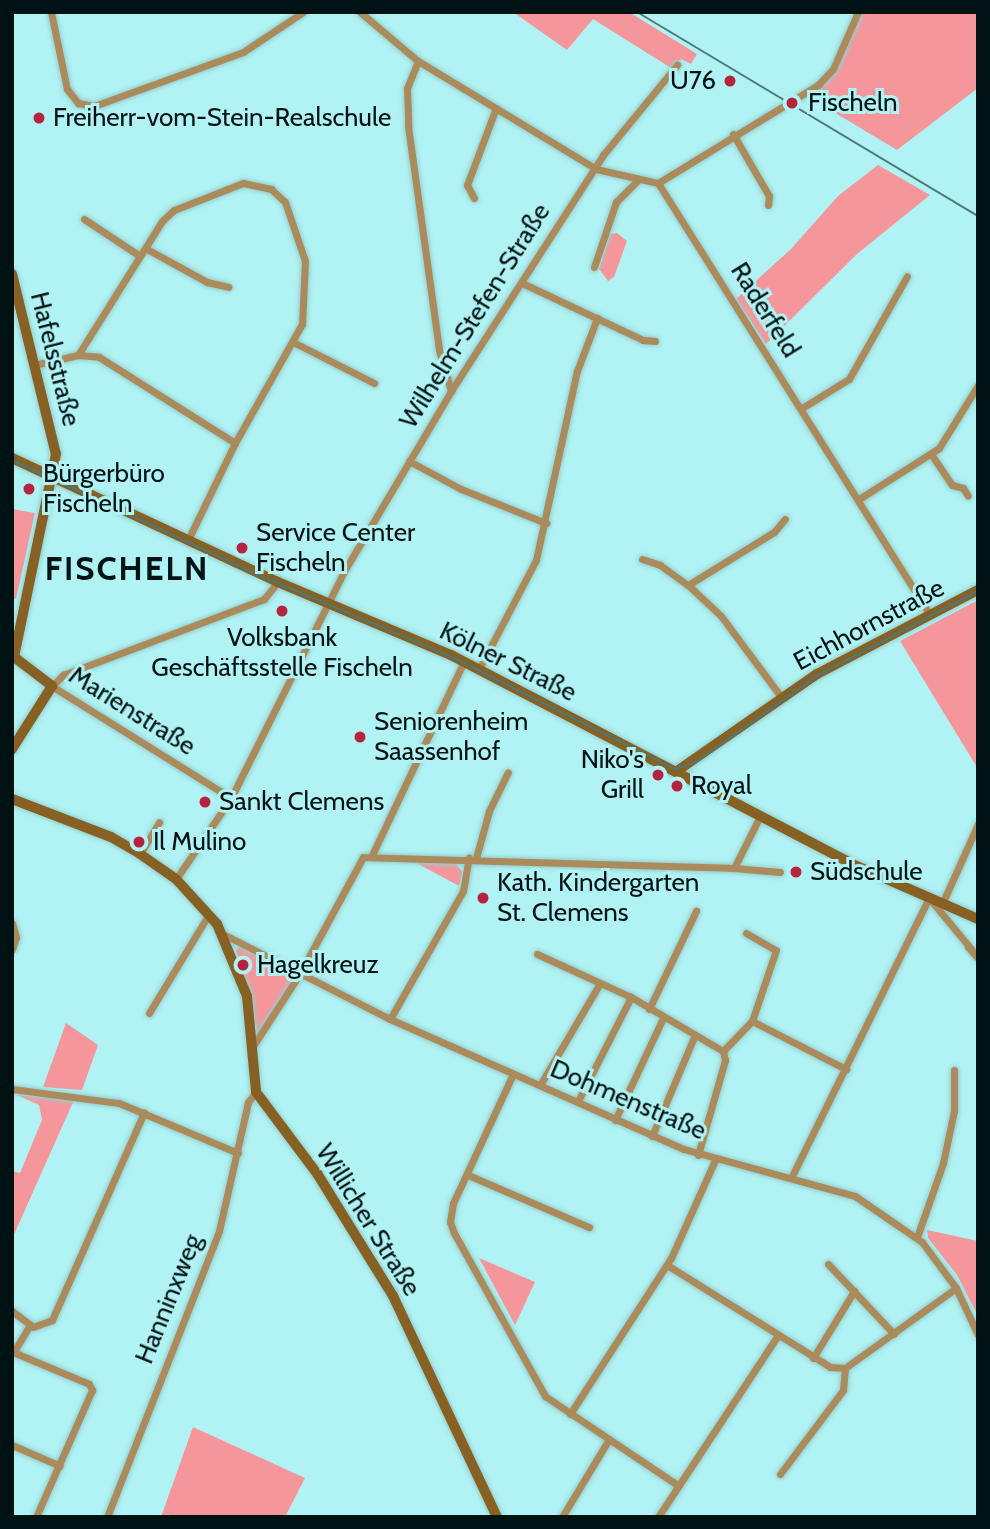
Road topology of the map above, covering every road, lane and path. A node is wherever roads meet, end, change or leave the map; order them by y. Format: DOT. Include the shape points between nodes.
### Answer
graph roads {
  1 [pos="51,12"];
  2 [pos="303,12"];
  3 [pos="859,12"];
  4 [pos="364,13"];
  5 [pos="418,61"];
  6 [pos="677,65"];
  7 [pos="496,108"];
  8 [pos="733,134"];
  9 [pos="596,169"];
  10 [pos="638,180"];
  11 [pos="658,183"];
  12 [pos="474,198"];
  13 [pos="768,205"];
  14 [pos="84,219"];
  15 [pos="145,248"];
  16 [pos="140,256"];
  17 [pos="594,267"];
  18 [pos="12,274"];
  19 [pos="907,276"];
  20 [pos="522,283"];
  21 [pos="228,287"];
  22 [pos="597,317"];
  23 [pos="655,341"];
  24 [pos="293,342"];
  25 [pos="78,355"];
  26 [pos="34,365"];
  27 [pos="374,383"];
  28 [pos="978,385"];
  29 [pos="451,391"];
  30 [pos="969,401"];
  31 [pos="978,406"];
  32 [pos="802,408"];
  33 [pos="235,443"];
  34 [pos="931,454"];
  35 [pos="12,458"];
  36 [pos="409,461"];
  37 [pos="51,476"];
  38 [pos="968,496"];
  39 [pos="859,499"];
  40 [pos="785,519"];
  41 [pos="545,523"];
  42 [pos="188,540"];
  43 [pos="642,559"];
  44 [pos="278,582"];
  45 [pos="688,585"];
  46 [pos="978,590"];
  47 [pos="327,602"];
  48 [pos="930,615"];
  49 [pos="14,659"];
  50 [pos="464,661"];
  51 [pos="479,669"];
  52 [pos="52,686"];
  53 [pos="782,698"];
  54 [pos="12,749"];
  55 [pos="696,757"];
  56 [pos="677,771"];
  57 [pos="508,772"];
  58 [pos="696,782"];
  59 [pos="231,798"];
  60 [pos="12,799"];
  61 [pos="760,816"];
  62 [pos="159,822"];
  63 [pos="978,824"];
  64 [pos="140,854"];
  65 [pos="372,855"];
  66 [pos="472,858"];
  67 [pos="734,868"];
  68 [pos="780,872"];
  69 [pos="176,878"];
  70 [pos="929,898"];
  71 [pos="942,904"];
  72 [pos="696,911"];
  73 [pos="209,914"];
  74 [pos="978,919"];
  75 [pos="12,923"];
  76 [pos="746,933"];
  77 [pos="226,939"];
  78 [pos="12,949"];
  79 [pos="537,954"];
  80 [pos="978,958"];
  81 [pos="299,975"];
  82 [pos="600,983"];
  83 [pos="631,997"];
  84 [pos="649,1009"];
  85 [pos="149,1013"];
  86 [pos="663,1018"];
  87 [pos="390,1019"];
  88 [pos="752,1021"];
  89 [pos="694,1037"];
  90 [pos="251,1049"];
  91 [pos="723,1051"];
  92 [pos="846,1069"];
  93 [pos="954,1070"];
  94 [pos="513,1074"];
  95 [pos="540,1085"];
  96 [pos="12,1089"];
  97 [pos="256,1092"];
  98 [pos="578,1101"];
  99 [pos="144,1112"];
  100 [pos="615,1120"];
  101 [pos="652,1136"];
  102 [pos="238,1153"];
  103 [pos="698,1155"];
  104 [pos="715,1160"];
  105 [pos="468,1175"];
  106 [pos="792,1175"];
  107 [pos="589,1227"];
  108 [pos="916,1237"];
  109 [pos="828,1264"];
  110 [pos="667,1265"];
  111 [pos="956,1289"];
  112 [pos="854,1291"];
  113 [pos="12,1311"];
  114 [pos="29,1326"];
  115 [pos="894,1334"];
  116 [pos="778,1335"];
  117 [pos="978,1335"];
  118 [pos="13,1353"];
  119 [pos="813,1358"];
  120 [pos="845,1368"];
  121 [pos="570,1414"];
  122 [pos="609,1439"];
  123 [pos="12,1444"];
  124 [pos="60,1465"];
  125 [pos="780,1474"];
  126 [pos="679,1486"];
  127 [pos="36,1517"];
  128 [pos="107,1517"];
  129 [pos="497,1517"];
  130 [pos="562,1517"];
  131 [pos="659,1517"];
  1 -- 2 [label="street" via="67,89 78,103 94,106 243,52"];
  3 -- 8 [label="street" via="824,80"];
  4 -- 5 [label="street"];
  5 -- 7 [label="street"];
  5 -- 29 [label="street" via="407,93 409,135 439,350"];
  6 -- 9 [label="street, Wilhelm-Stefen-Straße"];
  7 -- 9 [label="street"];
  7 -- 12 [label="street" via="467,185"];
  8 -- 11 [label="street"];
  8 -- 13 [label="street" via="769,196"];
  9 -- 10 [label="street"];
  9 -- 20 [label="street, Wilhelm-Stefen-Straße"];
  10 -- 11 [label="street"];
  10 -- 17 [label="street" via="616,202"];
  11 -- 32 [label="street, Raderfeld"];
  14 -- 16 [label="street"];
  15 -- 16 [label="street"];
  15 -- 21 [label="street" via="207,282"];
  15 -- 24 [label="street" via="162,221 188,202 243,183 271,189 285,202 305,261 306,309"];
  16 -- 25 [label="street"];
  18 -- 26 [label="main road, Hafelsstraße"];
  19 -- 32 [label="street" via="849,379"];
  20 -- 22 [label="street"];
  20 -- 29 [label="street, Wilhelm-Stefen-Straße"];
  22 -- 23 [label="street" via="643,340"];
  22 -- 41 [label="street" via="572,390"];
  24 -- 27 [label="street"];
  24 -- 33 [label="street"];
  25 -- 26 [label="street"];
  25 -- 33 [label="street" via="109,361"];
  26 -- 37 [label="main road, Hafelsstraße" via="54,446"];
  28 -- 30 [label="street"];
  29 -- 36 [label="street, Wilhelm-Stefen-Straße"];
  30 -- 31 [label="street"];
  30 -- 34 [label="street"];
  32 -- 39 [label="street, Raderfeld"];
  33 -- 42 [label="street"];
  34 -- 38 [label="street" via="952,485 963,488"];
  34 -- 39 [label="street"];
  35 -- 37 [label="main road, Kölner Straße"];
  36 -- 41 [label="street" via="461,489"];
  36 -- 47 [label="street, Wilhelm-Stefen-Straße"];
  37 -- 42 [label="main road, Kölner Straße"];
  37 -- 49 [label="main road, Hafelsstraße"];
  39 -- 48 [label="street, Raderfeld"];
  40 -- 45 [label="street" via="774,532"];
  41 -- 51 [label="street" via="536,560"];
  42 -- 44 [label="main road, Kölner Straße"];
  43 -- 45 [label="street, Eichhornstraße" via="660,565"];
  44 -- 47 [label="main road, Kölner Straße"];
  44 -- 52 [label="street" via="264,599 63,675"];
  45 -- 53 [label="street, Eichhornstraße" via="735,631"];
  46 -- 48 [label="main road, Eichhornstraße"];
  47 -- 50 [label="main road, Kölner Straße"];
  47 -- 59 [label="street, Wilhelm-Stefen-Straße"];
  48 -- 53 [label="main road, Eichhornstraße"];
  49 -- 52 [label="main road, Marienstraße"];
  50 -- 51 [label="main road, Kölner Straße"];
  50 -- 65 [label="street"];
  51 -- 56 [label="main road, Kölner Straße"];
  52 -- 54 [label="main road"];
  52 -- 59 [label="street, Marienstraße"];
  53 -- 55 [label="main road, Eichhornstraße"];
  55 -- 56 [label="main road, Eichhornstraße"];
  55 -- 58 [label="main road" via="692,770"];
  56 -- 58 [label="main road, Kölner Straße"];
  57 -- 66 [label="street"];
  58 -- 61 [label="main road, Kölner Straße"];
  59 -- 69 [label="street, Wilhelm-Stefen-Straße"];
  60 -- 64 [label="main road" via="111,837"];
  61 -- 67 [label="street"];
  61 -- 70 [label="main road, Kölner Straße"];
  62 -- 64 [label="street"];
  63 -- 71 [label="street"];
  64 -- 69 [label="main road"];
  65 -- 66 [label="street"];
  65 -- 81 [label="street" via="363,857"];
  66 -- 67 [label="street"];
  66 -- 87 [label="street" via="463,891"];
  67 -- 68 [label="street"];
  69 -- 73 [label="main road"];
  70 -- 71 [label="main road, Kölner Straße"];
  70 -- 80 [label="street"];
  70 -- 92 [label="street"];
  71 -- 74 [label="main road, Kölner Straße"];
  72 -- 84 [label="street"];
  73 -- 77 [label="main road"];
  73 -- 85 [label="street"];
  75 -- 78 [label="street" via="16,937"];
  76 -- 88 [label="street" via="776,950"];
  77 -- 81 [label="street, Dohmenstraße"];
  77 -- 90 [label="main road" via="247,996"];
  79 -- 82 [label="street"];
  81 -- 87 [label="street, Dohmenstraße"];
  81 -- 90 [label="street"];
  82 -- 83 [label="street"];
  82 -- 95 [label="street"];
  83 -- 84 [label="street"];
  83 -- 98 [label="street"];
  84 -- 86 [label="street"];
  86 -- 89 [label="street"];
  86 -- 100 [label="street"];
  87 -- 94 [label="street, Dohmenstraße"];
  88 -- 91 [label="street"];
  88 -- 92 [label="street"];
  89 -- 91 [label="street"];
  89 -- 101 [label="street"];
  90 -- 97 [label="main road"];
  91 -- 103 [label="street" via="725,1060"];
  92 -- 106 [label="street"];
  93 -- 108 [label="street" via="954,1111 945,1153"];
  94 -- 95 [label="street, Dohmenstraße"];
  94 -- 105 [label="street"];
  95 -- 98 [label="street, Dohmenstraße"];
  96 -- 99 [label="street" via="96,1098"];
  97 -- 102 [label="street, Hanninxweg" via="248,1102"];
  97 -- 129 [label="main road, Willicher Straße" via="318,1175 393,1296"];
  98 -- 100 [label="street, Dohmenstraße"];
  99 -- 102 [label="street"];
  99 -- 114 [label="street" via="48,1325"];
  100 -- 101 [label="street, Dohmenstraße"];
  101 -- 103 [label="street, Dohmenstraße"];
  102 -- 128 [label="street, Hanninxweg" via="219,1231"];
  103 -- 104 [label="street, Dohmenstraße"];
  104 -- 106 [label="street, Dohmenstraße"];
  104 -- 110 [label="street"];
  105 -- 107 [label="street"];
  105 -- 121 [label="street" via="453,1203 450,1222 454,1233 536,1386"];
  106 -- 108 [label="street, Dohmenstraße" via="855,1196"];
  108 -- 111 [label="street, Dohmenstraße"];
  109 -- 112 [label="street"];
  110 -- 116 [label="street"];
  110 -- 121 [label="street"];
  111 -- 115 [label="street"];
  111 -- 117 [label="street, Dohmenstraße"];
  112 -- 115 [label="street"];
  112 -- 119 [label="street"];
  113 -- 114 [label="street"];
  114 -- 118 [label="street"];
  115 -- 120 [label="street"];
  116 -- 119 [label="street"];
  116 -- 126 [label="street"];
  118 -- 124 [label="street" via="91,1387"];
  119 -- 120 [label="street"];
  120 -- 125 [label="street" via="843,1390"];
  121 -- 122 [label="street"];
  122 -- 126 [label="street"];
  122 -- 130 [label="street"];
  123 -- 124 [label="street"];
  124 -- 127 [label="street"];
  126 -- 131 [label="street"];
}
